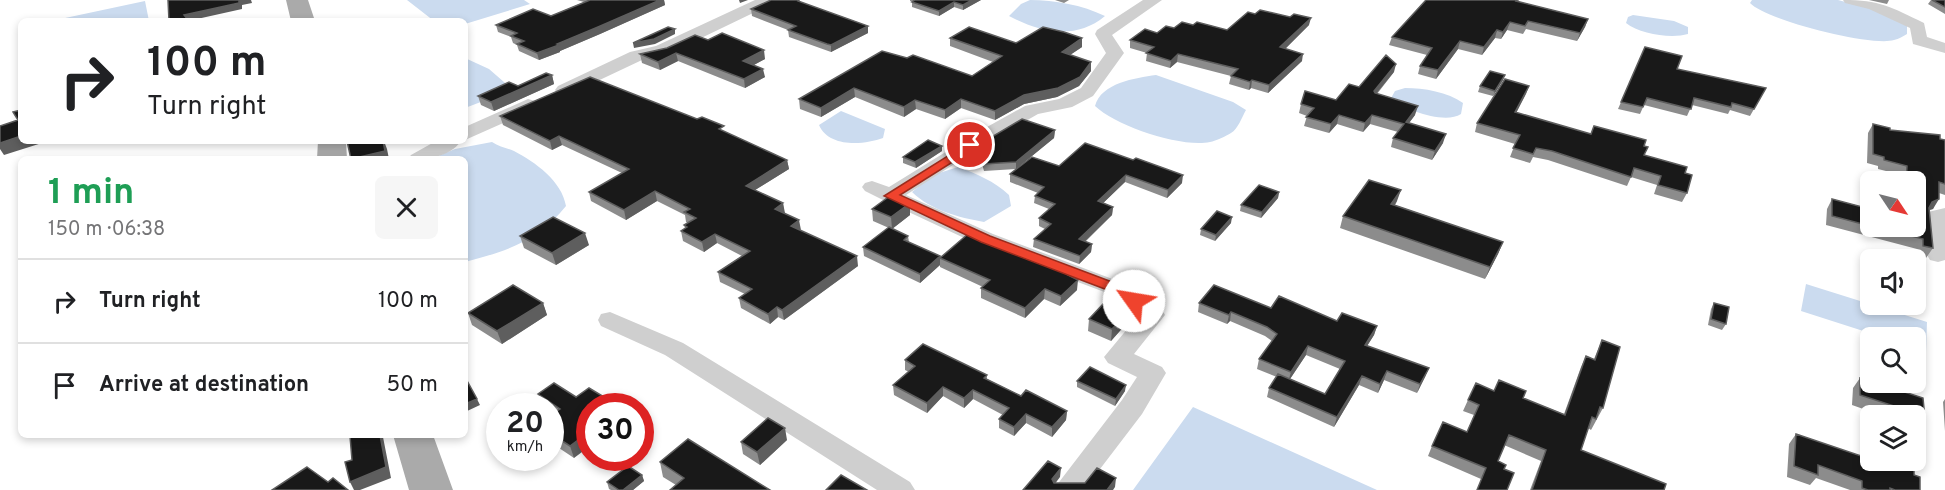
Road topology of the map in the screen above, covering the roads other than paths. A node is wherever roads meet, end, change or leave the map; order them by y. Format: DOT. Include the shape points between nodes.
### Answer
graph roads {
  1 [pos="297,0"];
  2 [pos="768,0"];
  3 [pos="1154,0"];
  4 [pos="1851,0"];
  5 [pos="302,18"];
  6 [pos="1945,48"];
  7 [pos="468,133"];
  8 [pos="446,144"];
  9 [pos="424,156"];
  10 [pos="1945,214"];
  11 [pos="1938,255"];
  12 [pos="610,320"];
  13 [pos="413,438"];
  14 [pos="431,490"];
  15 [pos="900,490"];
  16 [pos="1068,490"];
  1 -- 5 [label="main road"];
  2 -- 7 [label="street"];
  3 -- 16 [label="street" via="1103,34 1115,53 1087,92 1065,103 1032,110 881,191 985,239 1115,288 1153,315 1117,357 1153,373"];
  4 -- 6 [label="street" via="1875,6 1918,26 1919,40"];
  8 -- 9 [label="street"];
  10 -- 11 [label="street" via="1936,218 1940,230"];
  12 -- 15 [label="street" via="674,349"];
  13 -- 14 [label="main road"];
}
